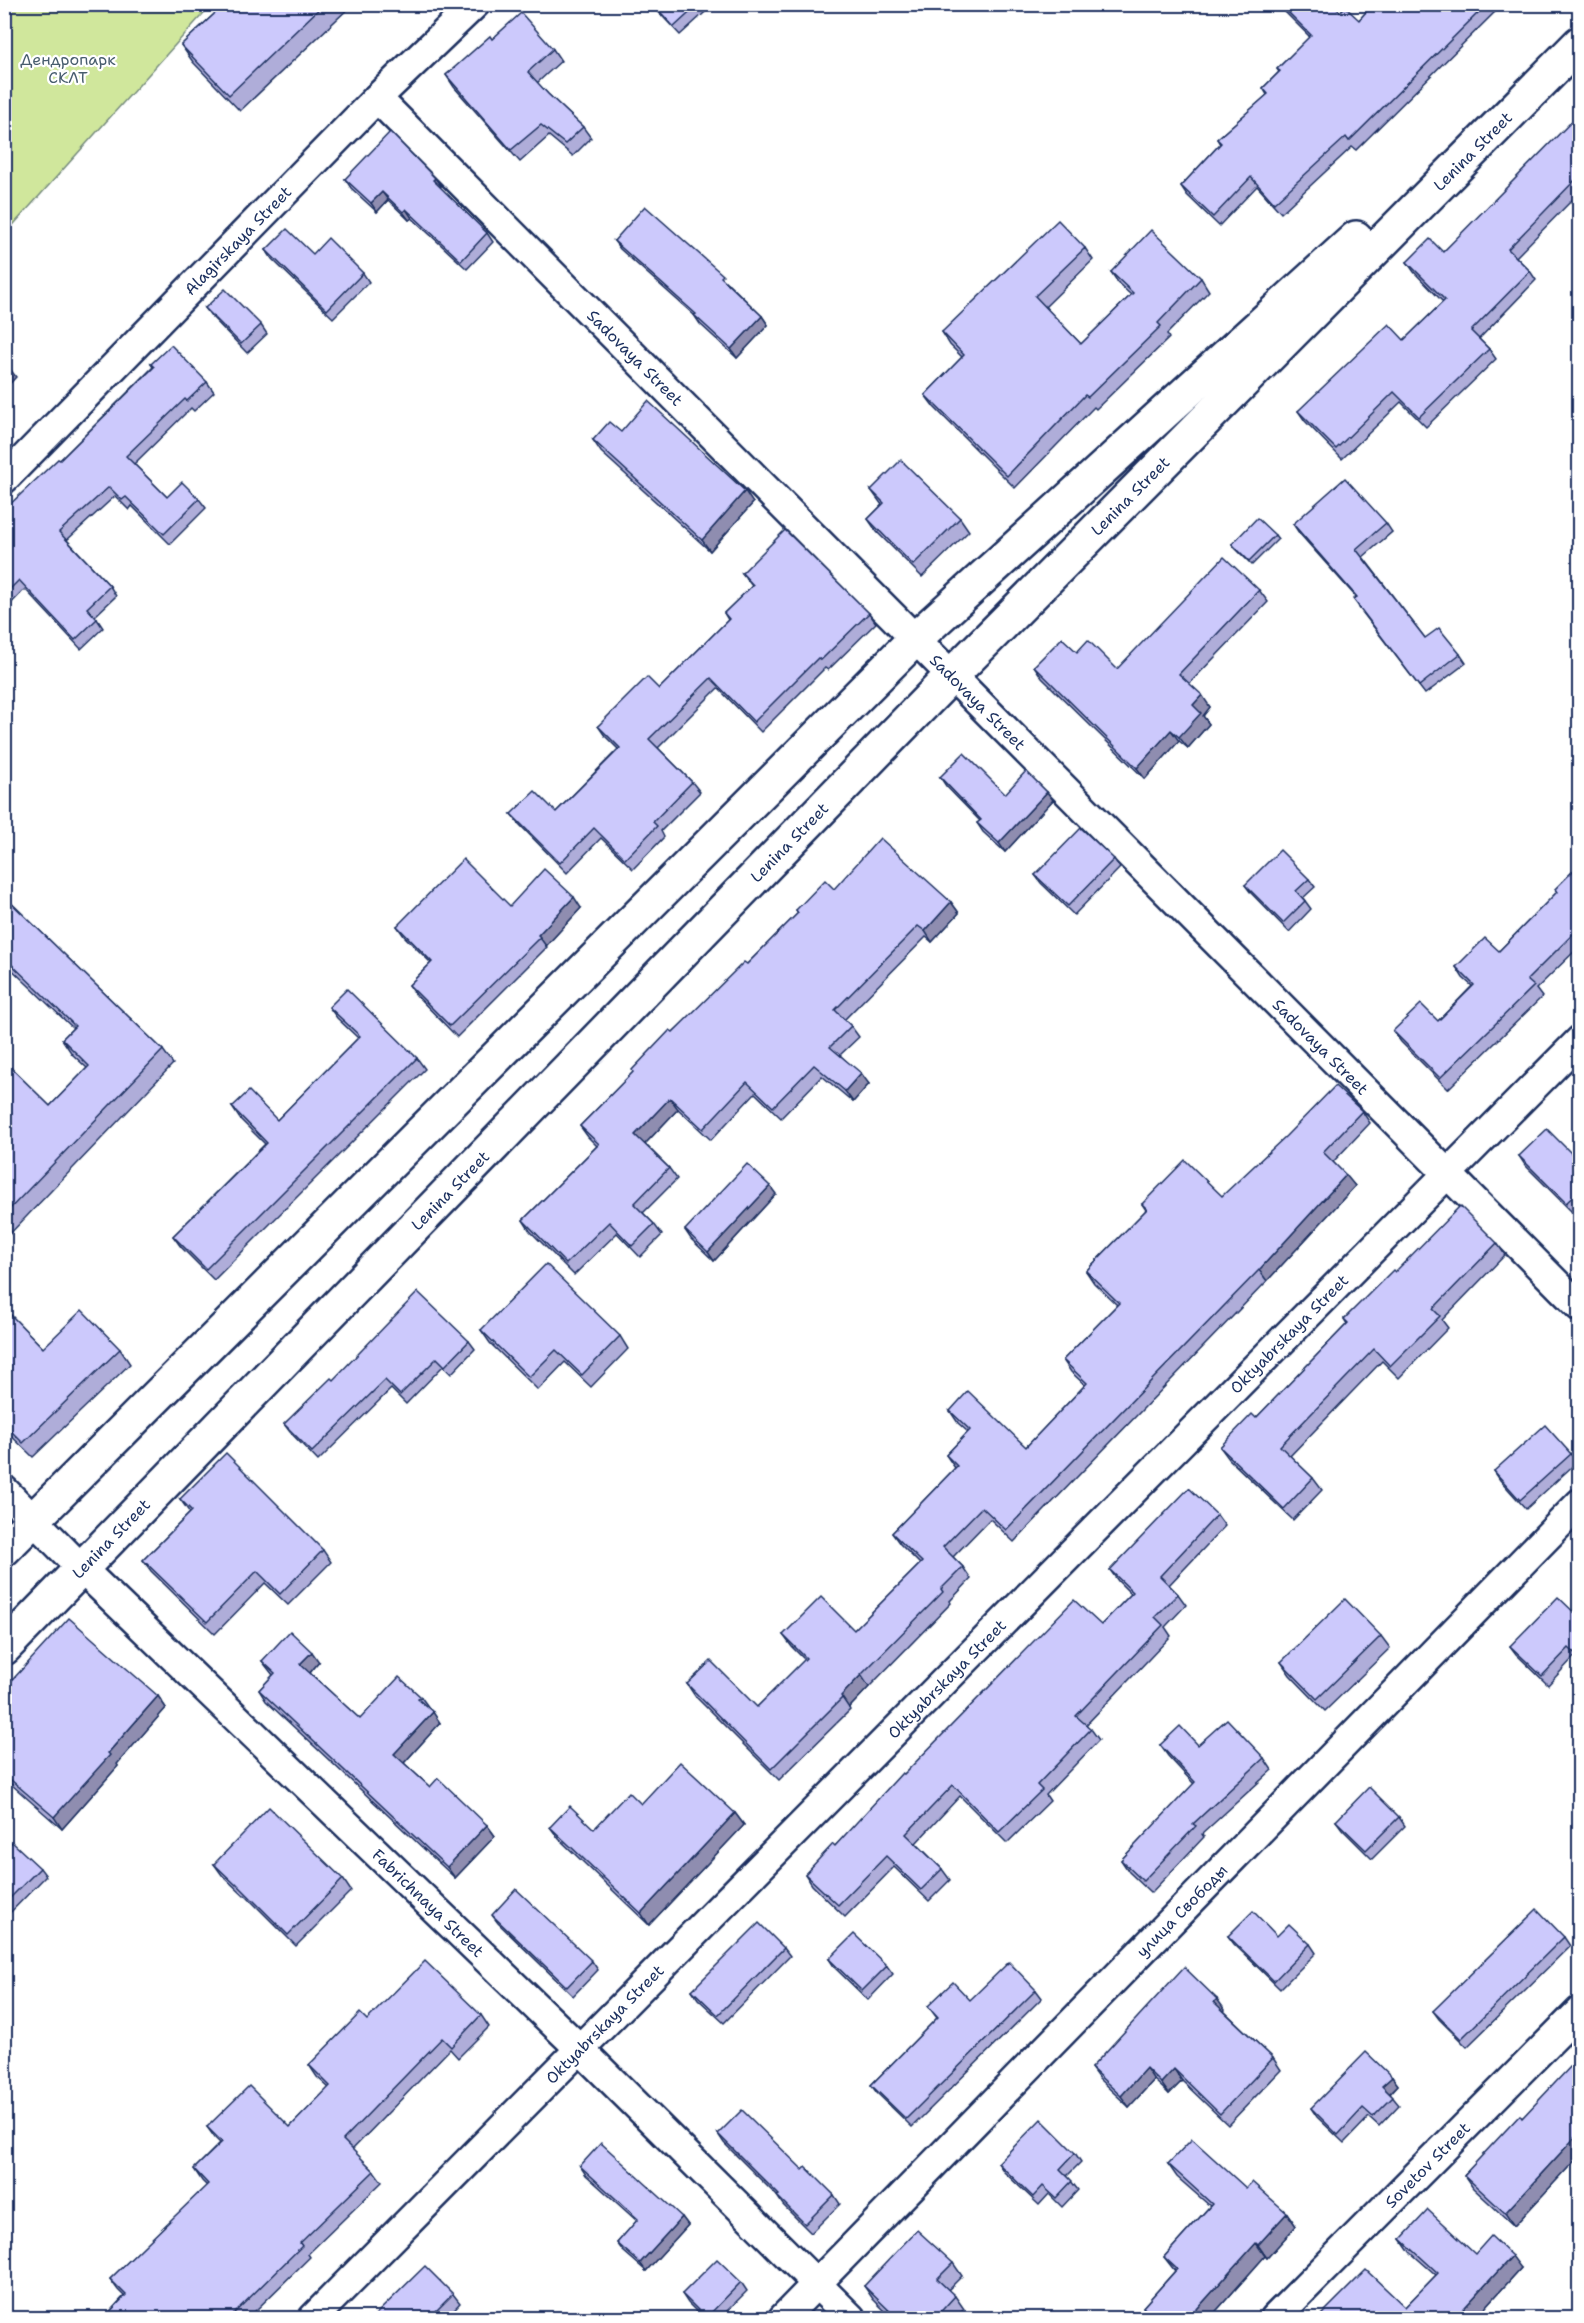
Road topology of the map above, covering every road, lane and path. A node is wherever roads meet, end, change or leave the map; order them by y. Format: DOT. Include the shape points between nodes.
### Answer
graph roads {
  1 [pos="475,4"];
  2 [pos="1580,35"];
  3 [pos="1580,43"];
  4 [pos="377,98"];
  5 [pos="4,479"];
  6 [pos="915,639"];
  7 [pos="952,675"];
  8 [pos="1580,1040"];
  9 [pos="1446,1173"];
  10 [pos="1580,1306"];
  11 [pos="4,1490"];
  12 [pos="1580,1503"];
  13 [pos="33,1520"];
  14 [pos="4,1549"];
  15 [pos="82,1569"];
  16 [pos="4,1648"];
  17 [pos="1580,2011"];
  18 [pos="580,2049"];
  19 [pos="817,2284"];
  20 [pos="313,2319"];
  21 [pos="783,2319"];
  22 [pos="851,2319"];
  23 [pos="1275,2319"];
  1 -- 4 [label="street, Alagirskaya Street"];
  2 -- 6 [label="street, Lenina Street"];
  3 -- 7 [label="street, Lenina Street"];
  4 -- 5 [label="street, Alagirskaya Street"];
  4 -- 6 [label="street, Sadovaya Street"];
  6 -- 7 [label="street, Sadovaya Street"];
  6 -- 13 [label="street, Lenina Street"];
  7 -- 9 [label="street, Sadovaya Street"];
  7 -- 15 [label="street, Lenina Street"];
  8 -- 9 [label="street, Oktyabrskaya Street"];
  9 -- 10 [label="street, Sadovaya Street"];
  9 -- 18 [label="street, Oktyabrskaya Street"];
  11 -- 13 [label="street, Fabrichnaya Street"];
  12 -- 19 [label="street, улица Свободы"];
  13 -- 14 [label="street, Lenina Street"];
  13 -- 15 [label="street, Fabrichnaya Street"];
  15 -- 16 [label="street, Lenina Street"];
  15 -- 18 [label="street, Fabrichnaya Street"];
  17 -- 23 [label="street, Sovetov Street"];
  18 -- 19 [label="street, Fabrichnaya Street"];
  18 -- 20 [label="street, Oktyabrskaya Street"];
  19 -- 21 [label="street, улица Свободы"];
  19 -- 22 [label="street, Fabrichnaya Street"];
}
